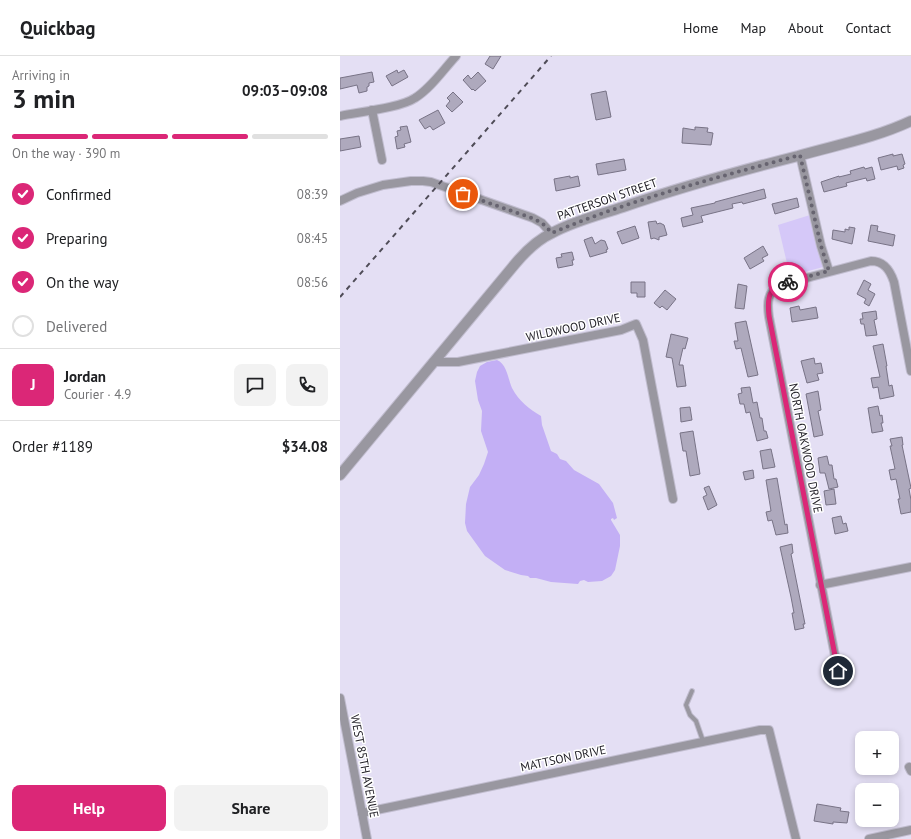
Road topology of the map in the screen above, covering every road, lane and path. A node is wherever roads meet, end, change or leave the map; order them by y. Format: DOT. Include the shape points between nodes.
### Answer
graph roads {
  1 [pos="456,56"];
  2 [pos="372,110"];
  3 [pos="340,116"];
  4 [pos="911,121"];
  5 [pos="800,155"];
  6 [pos="382,160"];
  7 [pos="340,201"];
  8 [pos="552,233"];
  9 [pos="829,271"];
  10 [pos="433,362"];
  11 [pos="911,371"];
  12 [pos="340,475"];
  13 [pos="672,499"];
  14 [pos="911,567"];
  15 [pos="820,585"];
  16 [pos="851,661"];
  17 [pos="854,665"];
  18 [pos="838,671"];
  19 [pos="692,691"];
  20 [pos="340,698"];
  21 [pos="703,741"];
  22 [pos="362,813"];
  23 [pos="911,830"];
  24 [pos="367,839"];
  25 [pos="796,839"];
  26 [pos="868,839"];
  1 -- 2 [label="street" via="415,98 404,104"];
  2 -- 3 [label="street"];
  2 -- 6 [label="street"];
  4 -- 5 [label="street, PATTERSON STREET" via="869,137"];
  5 -- 8 [label="street, PATTERSON STREET" via="662,193"];
  5 -- 9 [label="street"];
  7 -- 8 [label="street" via="383,186 411,181 431,182 532,218"];
  8 -- 10 [label="street, PATTERSON STREET" via="532,246 519,259"];
  9 -- 11 [label="street, NORTH OAKWOOD DRIVE" via="876,261 883,264 892,274"];
  9 -- 15 [label="street, NORTH OAKWOOD DRIVE" via="780,284 769,295 767,303"];
  10 -- 12 [label="street, PATTERSON STREET"];
  10 -- 13 [label="street, WILDWOOD DRIVE" via="458,362 620,330 636,324 643,340"];
  14 -- 15 [label="street"];
  15 -- 18 [label="street, NORTH OAKWOOD DRIVE"];
  16 -- 17 [label="path"];
  19 -- 21 [label="lane" via="686,705 696,721"];
  20 -- 22 [label="street, WEST 85TH AVENUE"];
  21 -- 22 [label="street, MATTSON DRIVE"];
  21 -- 25 [label="street, MATTSON DRIVE" via="769,730"];
  22 -- 24 [label="street, WEST 85TH AVENUE"];
  23 -- 26 [label="street"];
}
